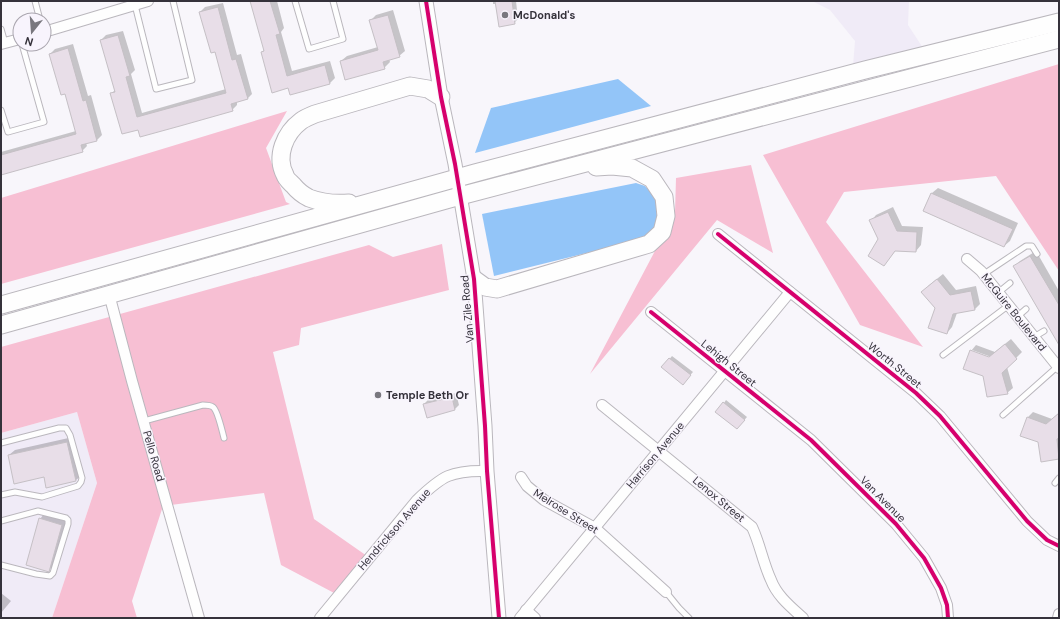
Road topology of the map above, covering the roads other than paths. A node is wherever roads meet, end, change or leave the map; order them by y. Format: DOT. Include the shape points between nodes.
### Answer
graph roads {
  1 [pos="35,1"];
  2 [pos="148,1"];
  3 [pos="173,1"];
  4 [pos="294,1"];
  5 [pos="333,1"];
  6 [pos="426,1"];
  7 [pos="136,5"];
  8 [pos="38,12"];
  9 [pos="1059,22"];
  10 [pos="1,29"];
  11 [pos="52,30"];
  12 [pos="1059,39"];
  13 [pos="3,44"];
  14 [pos="24,52"];
  15 [pos="441,97"];
  16 [pos="1,110"];
  17 [pos="562,169"];
  18 [pos="458,178"];
  19 [pos="460,196"];
  20 [pos="369,203"];
  21 [pos="718,234"];
  22 [pos="1037,254"];
  23 [pos="967,259"];
  24 [pos="984,274"];
  25 [pos="474,279"];
  26 [pos="1010,283"];
  27 [pos="790,292"];
  28 [pos="999,292"];
  29 [pos="109,294"];
  30 [pos="1,305"];
  31 [pos="1009,305"];
  32 [pos="1026,309"];
  33 [pos="651,312"];
  34 [pos="1018,316"];
  35 [pos="1,325"];
  36 [pos="1044,331"];
  37 [pos="1034,337"];
  38 [pos="943,355"];
  39 [pos="1058,363"];
  40 [pos="725,372"];
  41 [pos="602,405"];
  42 [pos="1003,415"];
  43 [pos="144,421"];
  44 [pos="796,428"];
  45 [pos="224,438"];
  46 [pos="1,443"];
  47 [pos="659,450"];
  48 [pos="487,471"];
  49 [pos="521,477"];
  50 [pos="1059,478"];
  51 [pos="1055,483"];
  52 [pos="1,495"];
  53 [pos="1,521"];
  54 [pos="595,528"];
  55 [pos="1059,546"];
  56 [pos="1,565"];
  57 [pos="666,592"];
  58 [pos="523,614"];
  59 [pos="1059,614"];
  60 [pos="199,618"];
  61 [pos="320,618"];
  62 [pos="499,618"];
  63 [pos="535,618"];
  64 [pos="689,618"];
  65 [pos="803,618"];
  66 [pos="948,618"];
  67 [pos="1058,618"];
  1 -- 8 [label="lane"];
  2 -- 7 [label="street"];
  3 -- 7 [label="lane" via="192,80 156,89"];
  4 -- 5 [label="lane" via="309,49 343,39"];
  6 -- 15 [label="street, Van Zile Road"];
  7 -- 11 [label="street"];
  9 -- 18 [label="highway" via="865,70"];
  10 -- 13 [label="lane"];
  12 -- 17 [label="highway"];
  14 -- 16 [label="lane" via="44,122 8,132"];
  15 -- 18 [label="street, Van Zile Road"];
  15 -- 20 [label="highway" via="428,88 410,86 315,114 302,120 285,139 281,153 282,166 285,176 297,189 309,198 335,204"];
  17 -- 19 [label="highway"];
  17 -- 25 [label="highway" via="612,166 632,168 652,179 664,197 666,216 662,232 649,244 497,289 485,287"];
  18 -- 19 [label="street, Van Zile Road"];
  18 -- 20 [label="highway"];
  19 -- 25 [label="street, Van Zile Road"];
  19 -- 29 [label="highway"];
  20 -- 30 [label="highway"];
  21 -- 27 [label="street, Worth Street"];
  22 -- 24 [label="lane" via="1032,246 1026,246"];
  23 -- 24 [label="street, McGuire Boulevard"];
  24 -- 28 [label="street, McGuire Boulevard"];
  25 -- 48 [label="street, Van Zile Road"];
  26 -- 28 [label="lane"];
  27 -- 40 [label="street, Harrison Avenue"];
  27 -- 55 [label="street, Worth Street" via="916,393 940,416 1027,521 1048,540"];
  28 -- 31 [label="street, McGuire Boulevard"];
  29 -- 35 [label="highway"];
  29 -- 43 [label="street, Pello Road"];
  31 -- 34 [label="street, McGuire Boulevard"];
  31 -- 38 [label="lane"];
  32 -- 34 [label="lane"];
  33 -- 40 [label="street, Lehigh Street"];
  34 -- 37 [label="street, McGuire Boulevard"];
  36 -- 37 [label="lane"];
  37 -- 39 [label="street, McGuire Boulevard"];
  39 -- 42 [label="lane"];
  40 -- 44 [label="street, Lehigh Street"];
  40 -- 47 [label="street, Harrison Avenue"];
  41 -- 47 [label="street, Lenox Street"];
  43 -- 45 [label="lane" via="208,405 216,411"];
  43 -- 60 [label="street, Pello Road"];
  44 -- 66 [label="street, Van Avenue" via="896,524 924,558 941,588"];
  46 -- 52 [label="lane" via="66,428 82,478 78,486 42,497 15,492"];
  47 -- 54 [label="street, Harrison Avenue"];
  47 -- 65 [label="street, Lenox Street" via="752,527 771,580 780,595"];
  48 -- 61 [label="street, Hendrickson Avenue" via="467,471 446,477 434,484 417,500"];
  48 -- 62 [label="street, Van Zile Road"];
  49 -- 54 [label="street, Melrose Street" via="527,486 544,500"];
  50 -- 51 [label="lane"];
  53 -- 56 [label="lane" via="38,511 68,520 50,576"];
  54 -- 57 [label="street, Melrose Street"];
  54 -- 58 [label="street, Harrison Avenue"];
  57 -- 64 [label="lane"];
  58 -- 63 [label="street"];
  59 -- 67 [label="street"];
}
